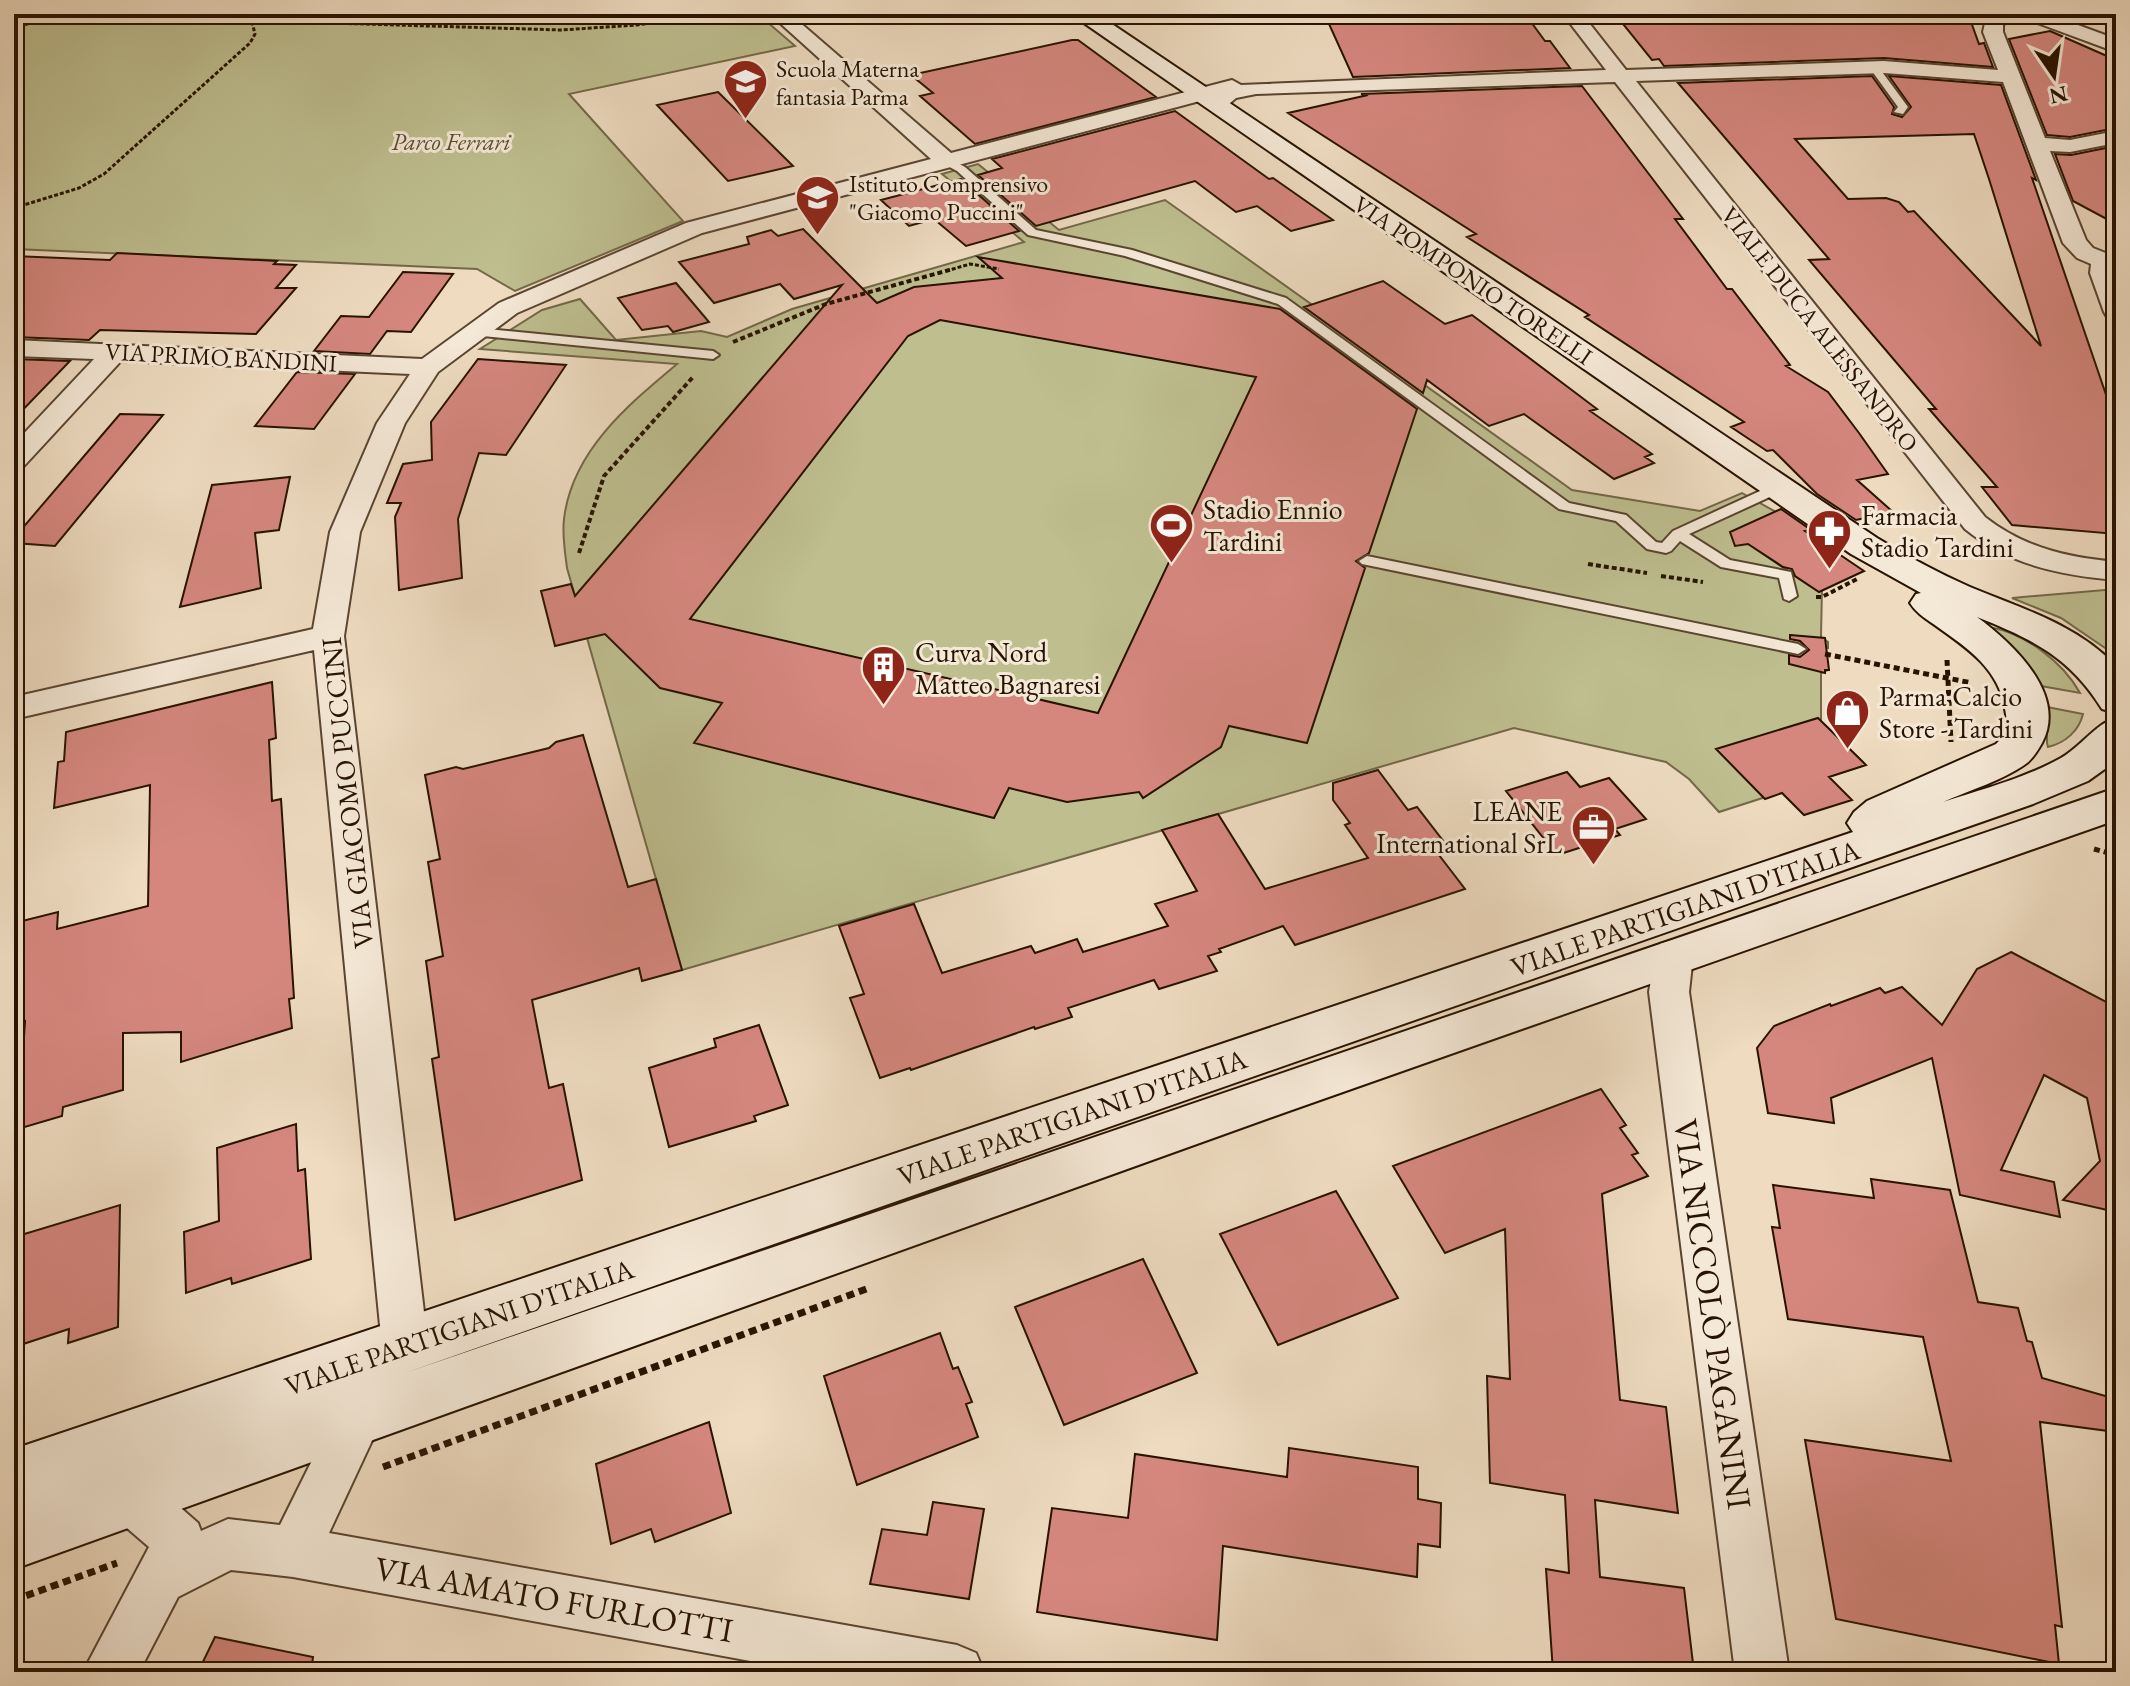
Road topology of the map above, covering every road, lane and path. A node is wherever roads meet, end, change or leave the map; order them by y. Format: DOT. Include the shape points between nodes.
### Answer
graph roads {
  1 [pos="23,14"];
  2 [pos="36,14"];
  3 [pos="252,14"];
  4 [pos="671,14"];
  5 [pos="708,14"];
  6 [pos="779,14"];
  7 [pos="1082,14"];
  8 [pos="1572,14"];
  9 [pos="2008,14"];
  10 [pos="2031,14"];
  11 [pos="252,22"];
  12 [pos="14,29"];
  13 [pos="2116,46"];
  14 [pos="1874,67"];
  15 [pos="1621,75"];
  16 [pos="2010,77"];
  17 [pos="1218,97"];
  18 [pos="1899,112"];
  19 [pos="2116,137"];
  20 [pos="2036,144"];
  21 [pos="948,162"];
  22 [pos="14,208"];
  23 [pos="2110,264"];
  24 [pos="999,269"];
  25 [pos="2116,312"];
  26 [pos="477,332"];
  27 [pos="14,348"];
  28 [pos="115,352"];
  29 [pos="713,355"];
  30 [pos="428,367"];
  31 [pos="14,460"];
  32 [pos="1778,488"];
  33 [pos="1678,534"];
  34 [pos="1864,546"];
  35 [pos="579,553"];
  36 [pos="1367,561"];
  37 [pos="2116,571"];
  38 [pos="1789,596"];
  39 [pos="1961,626"];
  40 [pos="328,636"];
  41 [pos="1798,649"];
  42 [pos="2116,699"];
  43 [pos="14,708"];
  44 [pos="2116,732"];
  45 [pos="1951,752"];
  46 [pos="2116,804"];
  47 [pos="2116,826"];
  48 [pos="2046,827"];
  49 [pos="1820,862"];
  50 [pos="1674,955"];
  51 [pos="405,1346"];
  52 [pos="359,1417"];
  53 [pos="14,1479"];
  54 [pos="131,1498"];
  55 [pos="14,1538"];
  56 [pos="293,1552"];
  57 [pos="159,1579"];
  58 [pos="110,1672"];
  59 [pos="957,1672"];
  60 [pos="1762,1672"];
  1 -- 12 [label="path" via="35,21"];
  2 -- 11 [label="path"];
  3 -- 4 [label="path" via="583,22"];
  5 -- 11 [label="path" via="561,30"];
  6 -- 21 [label="street"];
  7 -- 17 [label="main road, VIA POMPONIO TORELLI" via="1170,74"];
  8 -- 15 [label="street, VIALE DUCA ALESSANDRO"];
  9 -- 16 [label="street" via="1993,29"];
  10 -- 13 [label="street"];
  11 -- 22 [label="path" via="255,34 250,43 104,174 79,188"];
  14 -- 15 [label="street, VIA GIACOMO PUCCINI"];
  14 -- 16 [label="street, VIA GIACOMO PUCCINI"];
  14 -- 18 [label="lane" via="1903,107"];
  15 -- 17 [label="street, VIA GIACOMO PUCCINI" via="1256,88"];
  15 -- 37 [label="street, VIALE DUCA ALESSANDRO" via="1975,523 1997,542 2029,556"];
  16 -- 20 [label="street"];
  17 -- 21 [label="street, VIA GIACOMO PUCCINI"];
  17 -- 32 [label="main road, VIA POMPONIO TORELLI"];
  19 -- 20 [label="street" via="2070,146"];
  20 -- 23 [label="street" via="2075,243"];
  21 -- 26 [label="street, VIA GIACOMO PUCCINI" via="694,228 508,308"];
  21 -- 33 [label="lane" via="1032,233 1128,253 1282,301 1564,506 1621,518 1652,546 1666,548"];
  23 -- 25 [label="street" via="2102,273"];
  24 -- 29 [label="path" via="970,264 826,304 720,347"];
  26 -- 29 [label="lane"];
  26 -- 30 [label="street, VIA GIACOMO PUCCINI"];
  27 -- 28 [label="street, VIA PRIMO BANDINI"];
  28 -- 30 [label="street, VIA PRIMO BANDINI"];
  28 -- 31 [label="street"];
  29 -- 35 [label="path" via="604,476"];
  30 -- 40 [label="street, VIA GIACOMO PUCCINI" via="391,423 345,532"];
  32 -- 33 [label="lane"];
  32 -- 34 [label="main road, VIA POMPONIO TORELLI"];
  33 -- 38 [label="lane" via="1726,564 1786,575"];
  34 -- 39 [label="main road, VIA POMPONIO TORELLI"];
  34 -- 42 [label="main road, VIA POMPONIO TORELLI" via="1928,582 2056,638 2096,670"];
  36 -- 41 [label="lane"];
  39 -- 45 [label="path" via="1946,632"];
  39 -- 49 [label="main road, VIA POMPONIO TORELLI" via="1996,653 2018,681 2026,706 2024,741 2002,759 1882,812 1855,843"];
  40 -- 43 [label="street"];
  40 -- 51 [label="street, VIA GIACOMO PUCCINI"];
  44 -- 49 [label="main road, VIALE PARTIGIANI D'ITALIA" via="2090,760 2048,782"];
  46 -- 48 [label="main road, VIALE PARTIGIANI D'ITALIA"];
  47 -- 48 [label="main road"];
  48 -- 50 [label="main road, VIALE PARTIGIANI D'ITALIA"];
  49 -- 51 [label="main road, VIALE PARTIGIANI D'ITALIA"];
  50 -- 52 [label="main road, VIALE PARTIGIANI D'ITALIA"];
  50 -- 60 [label="street, VIA NICCOLÒ PAGANINI" via="1669,992"];
  51 -- 53 [label="main road, VIALE PARTIGIANI D'ITALIA"];
  52 -- 54 [label="main road, VIALE PARTIGIANI D'ITALIA"];
  52 -- 56 [label="street"];
  54 -- 55 [label="main road, VIALE PARTIGIANI D'ITALIA"];
  54 -- 57 [label="street" via="180,1541"];
  56 -- 57 [label="street, VIA AMATO FURLOTTI" via="228,1544"];
  56 -- 59 [label="street, VIA AMATO FURLOTTI"];
  57 -- 58 [label="street"];
}
